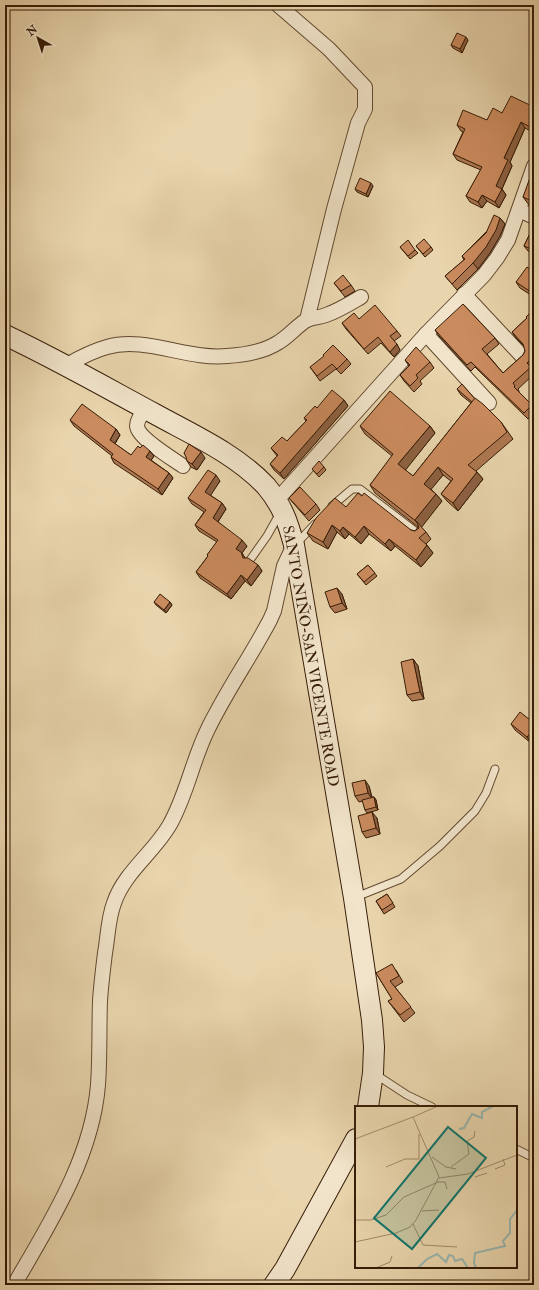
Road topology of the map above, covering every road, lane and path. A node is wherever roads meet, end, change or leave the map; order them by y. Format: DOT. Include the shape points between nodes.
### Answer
graph roads {
  1 [pos="278,5"];
  2 [pos="534,166"];
  3 [pos="519,210"];
  4 [pos="534,217"];
  5 [pos="464,294"];
  6 [pos="361,297"];
  7 [pos="307,320"];
  8 [pos="426,334"];
  9 [pos="5,335"];
  10 [pos="521,355"];
  11 [pos="66,366"];
  12 [pos="488,403"];
  13 [pos="146,409"];
  14 [pos="183,466"];
  15 [pos="280,504"];
  16 [pos="328,511"];
  17 [pos="322,517"];
  18 [pos="419,534"];
  19 [pos="294,545"];
  20 [pos="250,560"];
  21 [pos="495,769"];
  22 [pos="354,898"];
  23 [pos="373,1073"];
  24 [pos="368,1106"];
  25 [pos="430,1106"];
  26 [pos="355,1141"];
  27 [pos="517,1150"];
  28 [pos="534,1158"];
  29 [pos="14,1285"];
  30 [pos="274,1285"];
  1 -- 7 [label="street" via="329,49 365,87 365,108 358,123 341,182"];
  2 -- 3 [label="street"];
  3 -- 4 [label="street"];
  3 -- 5 [label="street" via="508,240 497,258"];
  5 -- 8 [label="street"];
  5 -- 10 [label="street"];
  6 -- 7 [label="street" via="325,316"];
  7 -- 11 [label="street" via="279,342 262,350 244,354 205,356 123,344 89,353"];
  8 -- 12 [label="street"];
  8 -- 15 [label="street"];
  9 -- 11 [label="main road, SANTO NIÑO-SAN VICENTE ROAD"];
  11 -- 13 [label="main road, SANTO NIÑO-SAN VICENTE ROAD"];
  13 -- 14 [label="street" via="138,420 139,431"];
  13 -- 15 [label="main road, SANTO NIÑO-SAN VICENTE ROAD" via="233,458 255,475"];
  15 -- 19 [label="main road, SANTO NIÑO-SAN VICENTE ROAD"];
  15 -- 20 [label="lane" via="270,531"];
  16 -- 18 [label="lane" via="347,492 356,488 365,491"];
  17 -- 19 [label="lane"];
  19 -- 22 [label="main road, SANTO NIÑO-SAN VICENTE ROAD"];
  19 -- 29 [label="street" via="284,566 274,611 217,710 180,805 168,827 119,890 113,904 102,974 98,1085 94,1116 71,1183"];
  21 -- 22 [label="lane" via="486,793 475,811 440,846 401,880"];
  22 -- 23 [label="main road, SANTO NIÑO-SAN VICENTE ROAD" via="372,1020"];
  23 -- 24 [label="main road, SANTO NIÑO-SAN VICENTE ROAD"];
  23 -- 25 [label="lane"];
  26 -- 30 [label="main road"];
  27 -- 28 [label="lane"];
}
